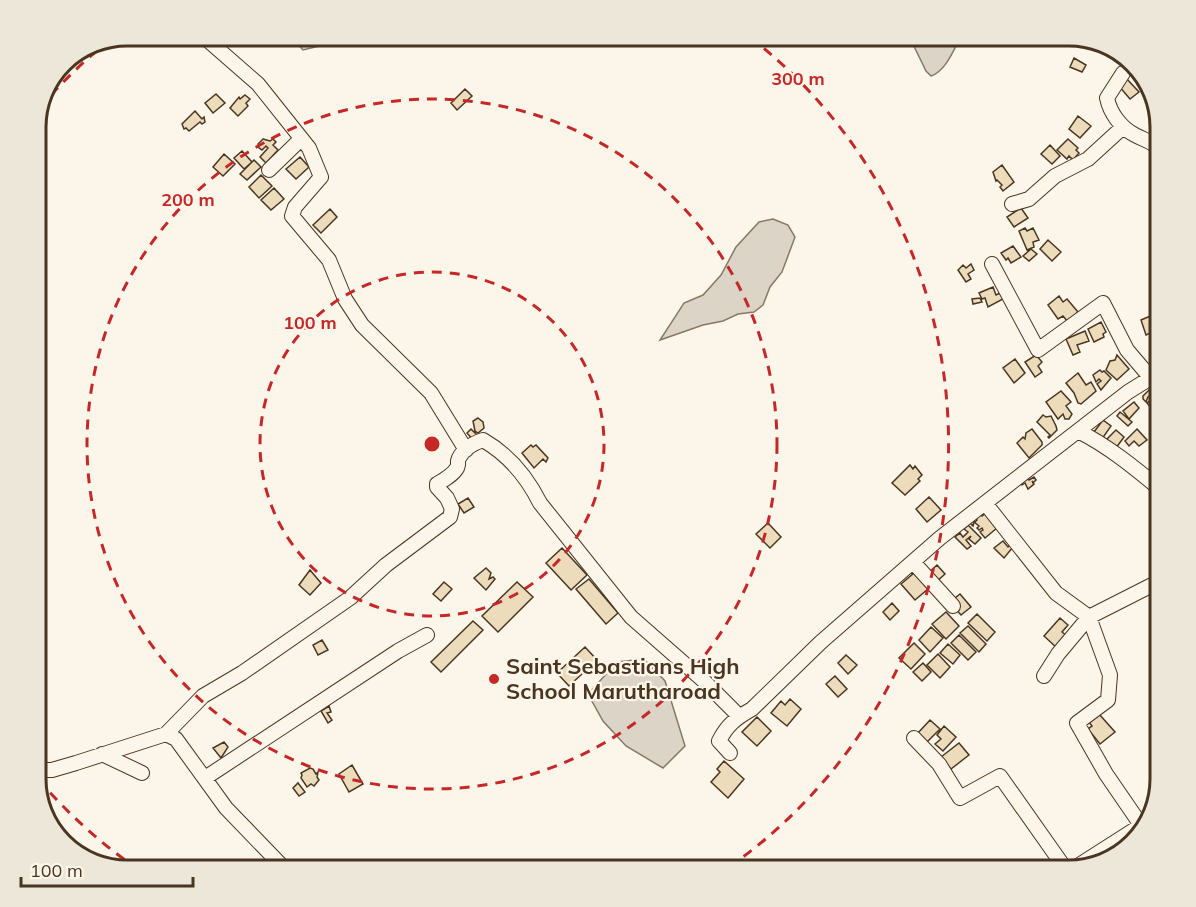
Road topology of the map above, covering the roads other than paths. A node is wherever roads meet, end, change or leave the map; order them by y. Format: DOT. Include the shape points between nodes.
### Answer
graph roads {
  1 [pos="214,46"];
  2 [pos="1123,73"];
  3 [pos="1123,127"];
  4 [pos="301,139"];
  5 [pos="1150,141"];
  6 [pos="269,170"];
  7 [pos="1012,204"];
  8 [pos="992,264"];
  9 [pos="1150,371"];
  10 [pos="1150,378"];
  11 [pos="1078,431"];
  12 [pos="466,450"];
  13 [pos="1150,481"];
  14 [pos="985,503"];
  15 [pos="913,562"];
  16 [pos="1150,585"];
  17 [pos="952,606"];
  18 [pos="1089,617"];
  19 [pos="427,635"];
  20 [pos="1044,676"];
  21 [pos="739,716"];
  22 [pos="166,734"];
  23 [pos="914,738"];
  24 [pos="730,753"];
  25 [pos="102,754"];
  26 [pos="47,770"];
  27 [pos="142,773"];
  28 [pos="205,778"];
  29 [pos="1139,819"];
  30 [pos="1130,832"];
  31 [pos="1089,858"];
  32 [pos="276,860"];
  33 [pos="1060,860"];
  1 -- 4 [label="street" via="258,84"];
  2 -- 3 [label="street" via="1107,98 1109,108"];
  3 -- 5 [label="street"];
  3 -- 7 [label="street" via="1088,159 1055,176 1029,199"];
  4 -- 6 [label="street"];
  4 -- 12 [label="street" via="321,177 292,216 329,260 345,299 362,325 431,393"];
  8 -- 9 [label="street" via="1038,350 1104,303 1127,350"];
  10 -- 11 [label="street"];
  11 -- 13 [label="street"];
  11 -- 14 [label="street"];
  12 -- 21 [label="street" via="483,440 499,450 530,483 540,503 631,617"];
  12 -- 22 [label="street" via="456,470 437,484 452,509 450,517 350,598 203,696"];
  14 -- 15 [label="street"];
  14 -- 18 [label="street" via="1056,593"];
  15 -- 17 [label="street"];
  15 -- 21 [label="street" via="752,709"];
  16 -- 18 [label="street"];
  18 -- 20 [label="street"];
  18 -- 29 [label="street" via="1110,675 1108,700 1077,723 1106,774"];
  19 -- 28 [label="street"];
  21 -- 24 [label="street" via="719,741"];
  22 -- 25 [label="street"];
  22 -- 28 [label="street" via="176,739"];
  23 -- 33 [label="street" via="939,764 960,798 1000,776"];
  25 -- 26 [label="street"];
  25 -- 27 [label="street"];
  28 -- 32 [label="street" via="226,808"];
  30 -- 31 [label="street"];
}
